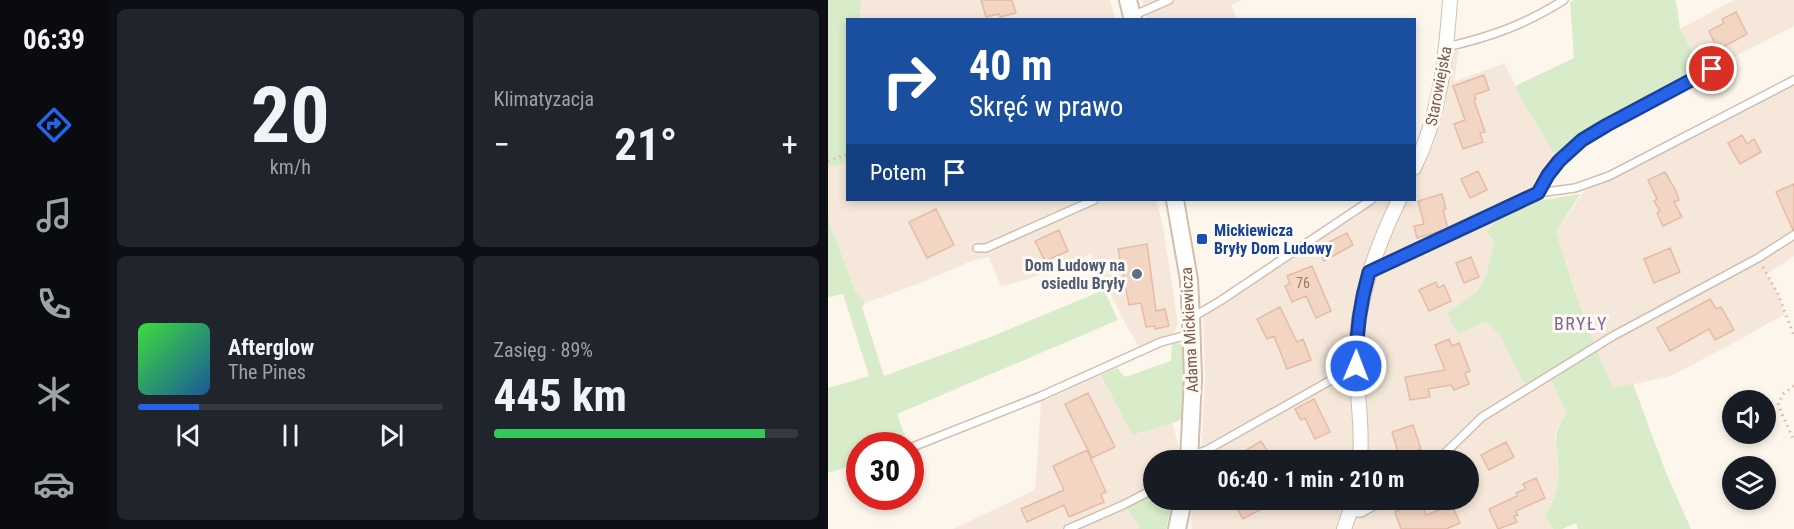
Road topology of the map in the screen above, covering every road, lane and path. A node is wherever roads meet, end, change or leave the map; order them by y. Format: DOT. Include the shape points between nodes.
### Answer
graph roads {
  1 [pos="1169,0"];
  2 [pos="1450,0"];
  3 [pos="1564,0"];
  4 [pos="1131,12"];
  5 [pos="1447,47"];
  6 [pos="1712,69"];
  7 [pos="1794,80"];
  8 [pos="846,155"];
  9 [pos="828,161"];
  10 [pos="1416,163"];
  11 [pos="1538,193"];
  12 [pos="1092,201"];
  13 [pos="1174,201"];
  14 [pos="1370,201"];
  15 [pos="1399,201"];
  16 [pos="1794,235"];
  17 [pos="977,248"];
  18 [pos="1758,258"];
  19 [pos="1369,272"];
  20 [pos="1191,326"];
  21 [pos="1794,336"];
  22 [pos="1356,366"];
  23 [pos="1794,386"];
  24 [pos="1794,441"];
  25 [pos="924,443"];
  26 [pos="1190,450"];
  27 [pos="1207,450"];
  28 [pos="1361,450"];
  29 [pos="1448,450"];
  30 [pos="1143,495"];
  31 [pos="1181,510"];
  32 [pos="1351,510"];
  33 [pos="1068,529"];
  34 [pos="1177,529"];
  35 [pos="1344,529"];
  1 -- 4 [label="lane"];
  2 -- 5 [label="street, Starowiejska"];
  3 -- 5 [label="lane" via="1519,26"];
  5 -- 10 [label="street, Starowiejska" via="1437,109"];
  6 -- 11 [label="lane" via="1582,140 1559,161"];
  7 -- 11 [label="lane" via="1609,176 1575,188"];
  8 -- 9 [label="path"];
  11 -- 19 [label="lane"];
  12 -- 17 [label="lane" via="986,248"];
  13 -- 20 [label="street, Adama Mickiewicza" via="1189,280"];
  14 -- 20 [label="lane" via="1220,301"];
  15 -- 19 [label="street"];
  16 -- 18 [label="lane"];
  18 -- 21 [label="path" via="1778,294"];
  18 -- 29 [label="lane" via="1613,336 1482,417"];
  19 -- 22 [label="street" via="1358,324"];
  20 -- 25 [label="lane" via="1030,401"];
  20 -- 26 [label="street, Adama Mickiewicza"];
  22 -- 27 [label="lane"];
  22 -- 28 [label="street"];
  23 -- 24 [label="path" via="1783,394 1778,405"];
  30 -- 33 [label="lane"];
  31 -- 34 [label="street"];
  32 -- 35 [label="street"];
}
